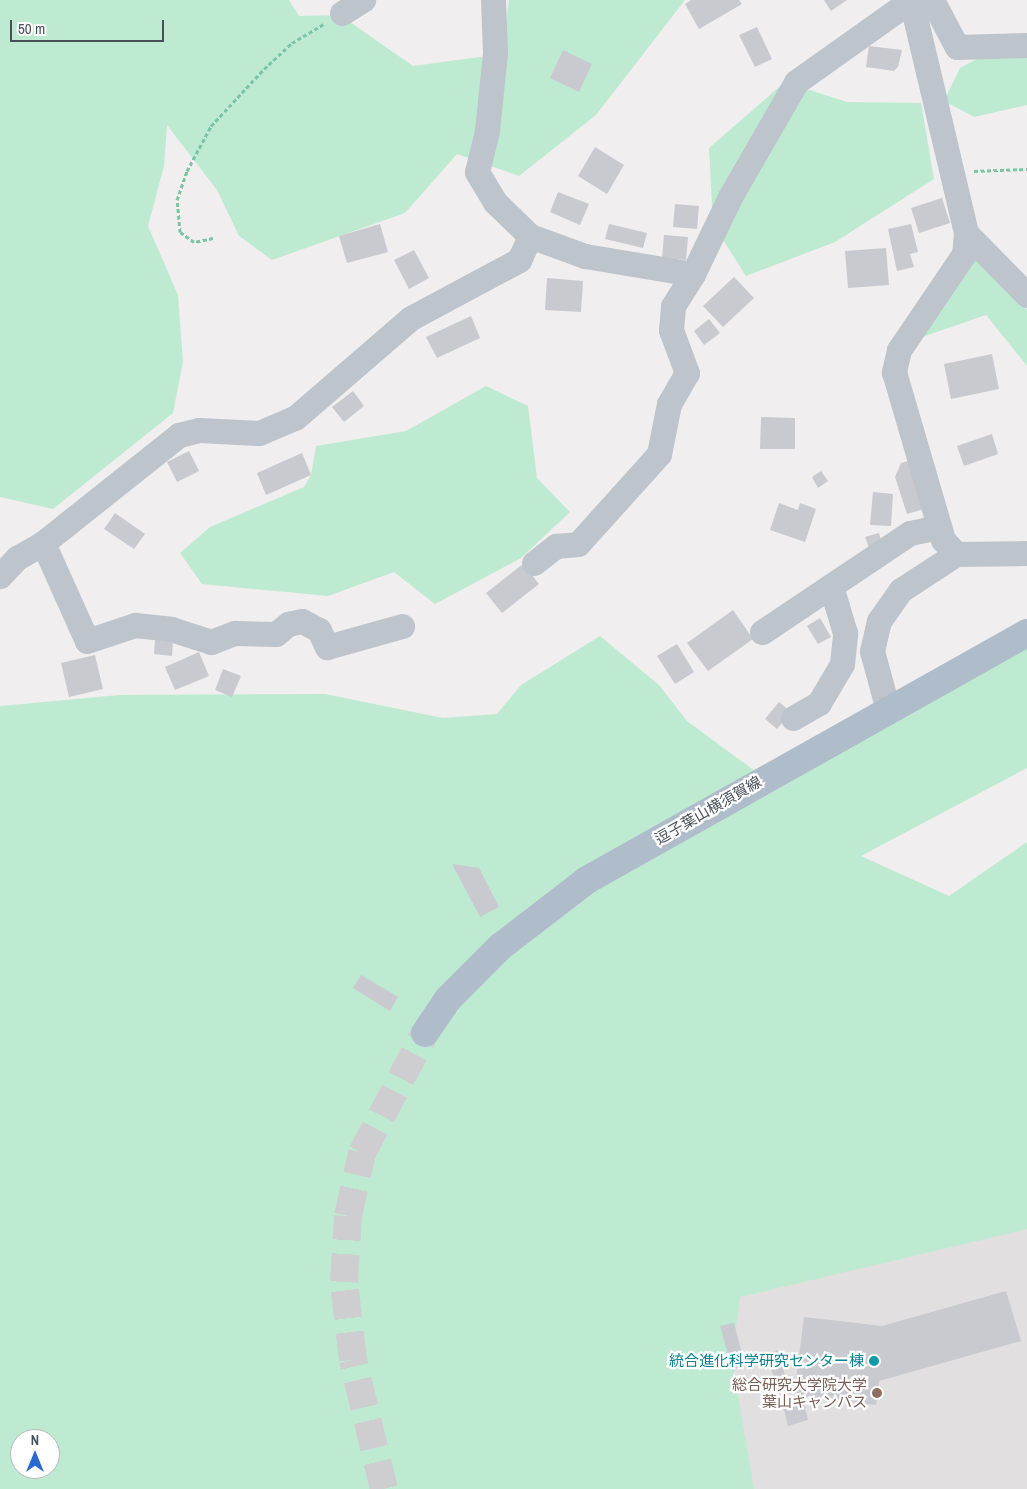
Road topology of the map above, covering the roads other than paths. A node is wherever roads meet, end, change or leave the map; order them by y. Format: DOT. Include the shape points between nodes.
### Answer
graph roads {
  1 [pos="363,0"];
  2 [pos="493,0"];
  3 [pos="911,0"];
  4 [pos="932,0"];
  5 [pos="342,13"];
  6 [pos="1027,44"];
  7 [pos="966,233"];
  8 [pos="530,236"];
  9 [pos="693,274"];
  10 [pos="1027,295"];
  11 [pos="939,527"];
  12 [pos="43,543"];
  13 [pos="1027,553"];
  14 [pos="956,554"];
  15 [pos="534,564"];
  16 [pos="0,576"];
  17 [pos="831,586"];
  18 [pos="402,626"];
  19 [pos="762,632"];
  20 [pos="1027,633"];
  21 [pos="888,710"];
  22 [pos="794,718"];
  23 [pos="425,1033"];
  1 -- 5 [label="street"];
  2 -- 8 [label="street" via="494,63 488,131 477,172 495,202"];
  3 -- 7 [label="street"];
  3 -- 9 [label="street" via="796,82 730,197"];
  4 -- 6 [label="street" via="958,47"];
  7 -- 10 [label="street"];
  7 -- 11 [label="street" via="964,254 899,350 894,372"];
  8 -- 9 [label="street" via="585,256"];
  8 -- 12 [label="street" via="518,260 411,318 295,418 258,434 199,430 179,435"];
  9 -- 15 [label="street" via="673,306 671,330 686,373 669,404 659,454 578,544 556,546"];
  11 -- 14 [label="street" via="943,540"];
  11 -- 17 [label="street" via="910,533"];
  12 -- 16 [label="street" via="17,558"];
  12 -- 18 [label="street" via="87,641 135,625 171,629 211,642 235,633 276,634 288,624 302,621 319,630 327,647"];
  13 -- 14 [label="street"];
  14 -- 21 [label="street" via="901,590 879,621 872,651"];
  17 -- 19 [label="street"];
  17 -- 22 [label="street" via="845,633 842,664 820,703"];
  20 -- 21 [label="main road, 逗子葉山横須賀線"];
  21 -- 23 [label="main road, 逗子葉山横須賀線" via="587,880 500,947 448,999"];
}
